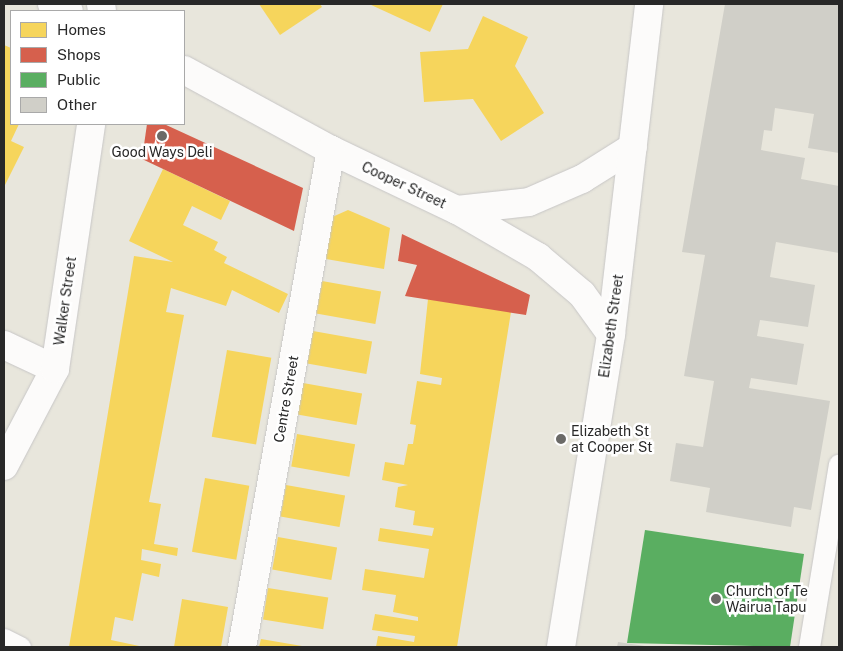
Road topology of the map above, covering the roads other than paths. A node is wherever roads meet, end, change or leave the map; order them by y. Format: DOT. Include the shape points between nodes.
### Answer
graph roads {
  1 [pos="52,4"];
  2 [pos="649,4"];
  3 [pos="67,10"];
  4 [pos="185,71"];
  5 [pos="91,125"];
  6 [pos="633,147"];
  7 [pos="331,150"];
  8 [pos="457,210"];
  9 [pos="611,334"];
  10 [pos="4,345"];
  11 [pos="55,369"];
  12 [pos="839,464"];
  13 [pos="4,466"];
  14 [pos="4,639"];
  15 [pos="20,647"];
  16 [pos="242,647"];
  17 [pos="561,647"];
  18 [pos="809,647"];
  1 -- 3 [label="street"];
  2 -- 6 [label="street, Elizabeth Street"];
  4 -- 7 [label="street, Cooper Street"];
  5 -- 11 [label="street, Walker Street"];
  6 -- 8 [label="street, Cooper Street" via="582,180 529,202"];
  6 -- 9 [label="street, Elizabeth Street"];
  7 -- 8 [label="street, Cooper Street"];
  7 -- 16 [label="street, Centre Street"];
  8 -- 9 [label="street" via="538,257 582,294"];
  9 -- 17 [label="street, Elizabeth Street"];
  10 -- 11 [label="street"];
  11 -- 13 [label="street, Walker Street"];
  12 -- 18 [label="lane"];
  14 -- 15 [label="lane"];
}
